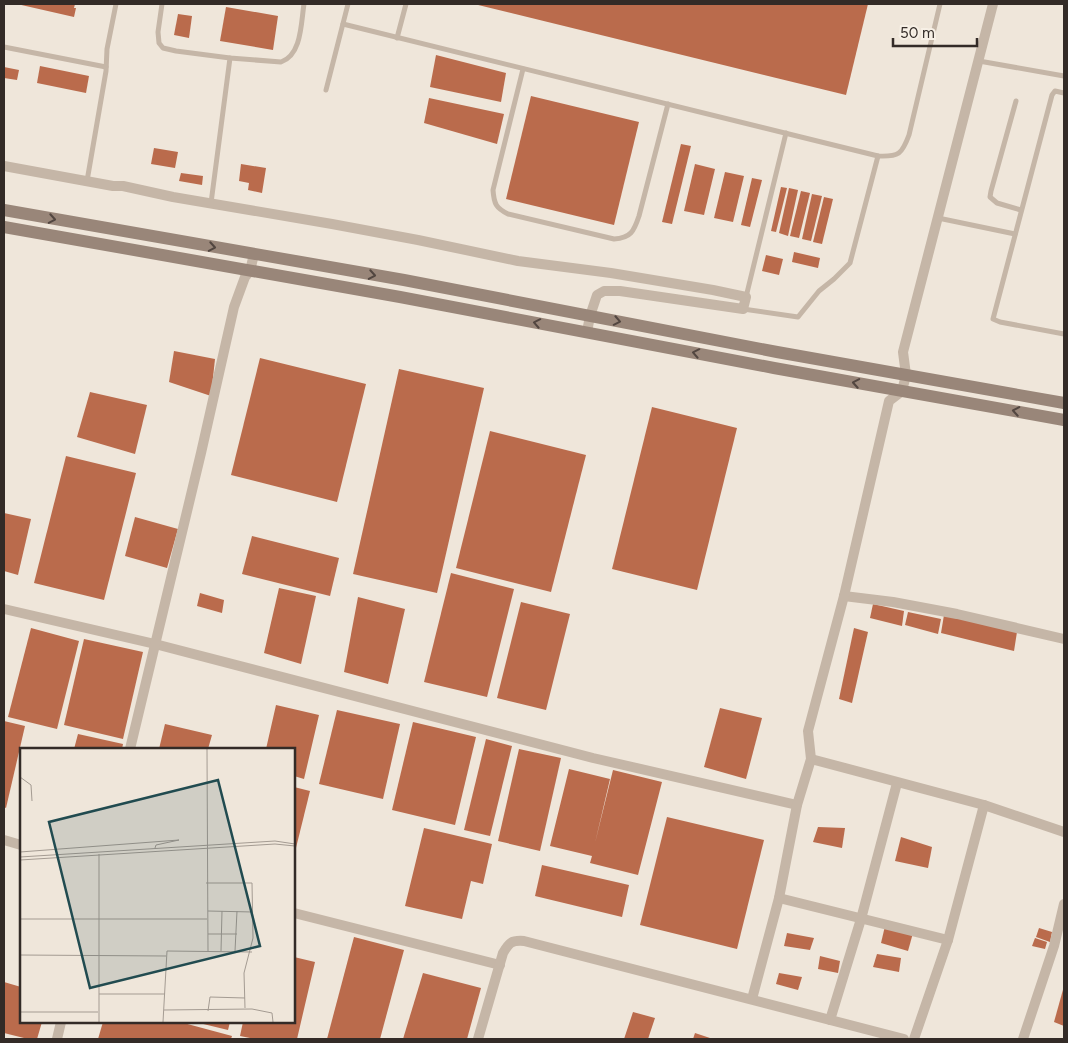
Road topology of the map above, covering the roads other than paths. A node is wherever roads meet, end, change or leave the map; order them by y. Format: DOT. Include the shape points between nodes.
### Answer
graph roads {
  1 [pos="116,4"];
  2 [pos="162,4"];
  3 [pos="304,4"];
  4 [pos="348,4"];
  5 [pos="406,4"];
  6 [pos="940,4"];
  7 [pos="993,4"];
  8 [pos="343,24"];
  9 [pos="397,38"];
  10 [pos="4,47"];
  11 [pos="230,58"];
  12 [pos="978,61"];
  13 [pos="106,67"];
  14 [pos="523,69"];
  15 [pos="1064,76"];
  16 [pos="326,90"];
  17 [pos="1064,92"];
  18 [pos="1016,101"];
  19 [pos="668,104"];
  20 [pos="786,133"];
  21 [pos="878,156"];
  22 [pos="4,166"];
  23 [pos="87,181"];
  24 [pos="210,204"];
  25 [pos="4,210"];
  26 [pos="1021,210"];
  27 [pos="938,218"];
  28 [pos="4,227"];
  29 [pos="1015,234"];
  30 [pos="254,254"];
  31 [pos="250,270"];
  32 [pos="746,297"];
  33 [pos="743,309"];
  34 [pos="590,316"];
  35 [pos="587,332"];
  36 [pos="1064,334"];
  37 [pos="906,375"];
  38 [pos="902,391"];
  39 [pos="1064,403"];
  40 [pos="1064,420"];
  41 [pos="844,596"];
  42 [pos="4,609"];
  43 [pos="1064,639"];
  44 [pos="155,644"];
  45 [pos="130,748"];
  46 [pos="811,759"];
  47 [pos="897,783"];
  48 [pos="797,805"];
  49 [pos="984,806"];
  50 [pos="1064,832"];
  51 [pos="4,840"];
  52 [pos="20,844"];
  53 [pos="779,898"];
  54 [pos="1064,904"];
  55 [pos="295,913"];
  56 [pos="861,919"];
  57 [pos="948,940"];
  58 [pos="500,965"];
  59 [pos="752,999"];
  60 [pos="830,1020"];
  61 [pos="61,1023"];
  62 [pos="57,1039"];
  63 [pos="478,1039"];
  64 [pos="904,1039"];
  65 [pos="914,1039"];
  66 [pos="1023,1039"];
  1 -- 13 [label="lane"];
  2 -- 11 [label="lane" via="158,32 163,48"];
  3 -- 11 [label="lane" via="297,46 287,60"];
  4 -- 8 [label="lane"];
  5 -- 9 [label="lane"];
  6 -- 21 [label="lane" via="905,147 898,154"];
  7 -- 12 [label="street"];
  8 -- 9 [label="lane"];
  8 -- 16 [label="lane"];
  9 -- 14 [label="lane"];
  10 -- 13 [label="lane"];
  11 -- 24 [label="lane"];
  12 -- 15 [label="lane"];
  12 -- 27 [label="street"];
  13 -- 23 [label="lane"];
  14 -- 19 [label="lane"];
  14 -- 19 [label="lane" via="493,190 499,209 508,214 614,238 630,234 639,216"];
  17 -- 26 [label="lane" via="1055,90 1052,94"];
  18 -- 26 [label="lane" via="990,198"];
  19 -- 20 [label="lane"];
  20 -- 21 [label="lane"];
  20 -- 32 [label="lane"];
  21 -- 33 [label="lane" via="850,263 798,317"];
  22 -- 23 [label="street"];
  23 -- 24 [label="street"];
  24 -- 32 [label="street" via="518,261 611,273"];
  25 -- 30 [label="main road, one-way"];
  26 -- 29 [label="lane"];
  27 -- 29 [label="lane"];
  27 -- 37 [label="street" via="903,352"];
  28 -- 31 [label="main road"];
  29 -- 36 [label="lane" via="993,318"];
  30 -- 31 [label="street"];
  30 -- 34 [label="main road, one-way"];
  35 -- 31 [label="main road, one-way"];
  31 -- 44 [label="street" via="234,307"];
  32 -- 33 [label="street"];
  33 -- 34 [label="street" via="604,291 597,295"];
  34 -- 35 [label="street"];
  34 -- 37 [label="main road, one-way"];
  38 -- 35 [label="main road, one-way"];
  37 -- 38 [label="street"];
  37 -- 39 [label="main road"];
  40 -- 38 [label="main road, one-way"];
  38 -- 41 [label="street" via="889,401"];
  41 -- 43 [label="street" via="957,614"];
  41 -- 46 [label="street" via="808,731"];
  42 -- 44 [label="street"];
  44 -- 45 [label="street"];
  44 -- 48 [label="street" via="593,758"];
  46 -- 47 [label="street"];
  46 -- 48 [label="street"];
  47 -- 49 [label="street"];
  47 -- 56 [label="street"];
  48 -- 53 [label="street"];
  49 -- 50 [label="street"];
  49 -- 57 [label="street"];
  51 -- 52 [label="street"];
  53 -- 56 [label="street"];
  53 -- 59 [label="street"];
  54 -- 66 [label="street" via="1054,946"];
  55 -- 58 [label="street"];
  56 -- 57 [label="street"];
  56 -- 60 [label="street"];
  57 -- 65 [label="street"];
  58 -- 59 [label="street" via="508,945 517,940"];
  58 -- 63 [label="street"];
  59 -- 60 [label="street"];
  60 -- 64 [label="street"];
  61 -- 62 [label="street"];
}
